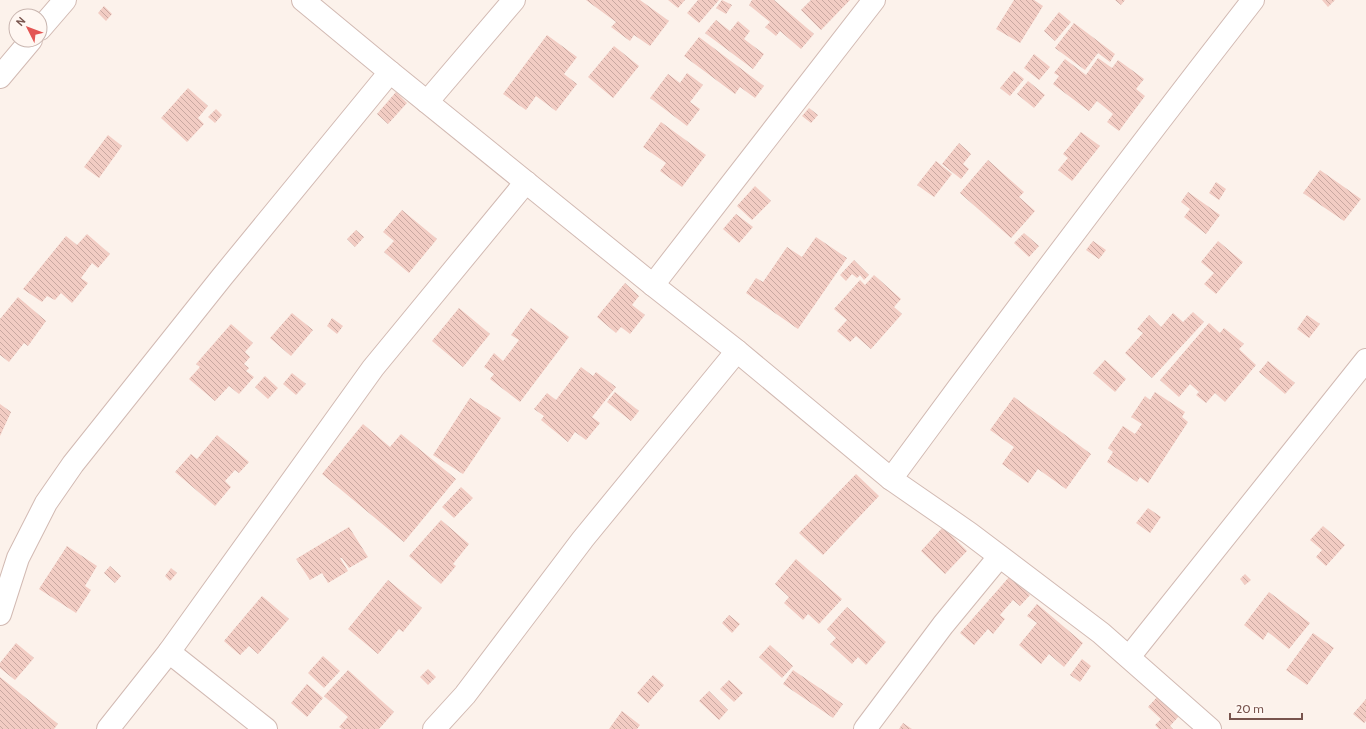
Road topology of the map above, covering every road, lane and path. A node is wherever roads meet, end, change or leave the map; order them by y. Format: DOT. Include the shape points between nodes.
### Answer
graph roads {
  1 [pos="65,0"];
  2 [pos="303,0"];
  3 [pos="514,0"];
  4 [pos="874,0"];
  5 [pos="1253,0"];
  6 [pos="48,20"];
  7 [pos="24,48"];
  8 [pos="390,72"];
  9 [pos="0,77"];
  10 [pos="427,102"];
  11 [pos="526,182"];
  12 [pos="652,285"];
  13 [pos="737,351"];
  14 [pos="1366,360"];
  15 [pos="892,479"];
  16 [pos="999,557"];
  17 [pos="0,614"];
  18 [pos="169,652"];
  19 [pos="1129,657"];
  20 [pos="108,729"];
  21 [pos="266,729"];
  22 [pos="434,729"];
  23 [pos="864,729"];
  24 [pos="1210,729"];
  1 -- 6 [label="street"];
  2 -- 8 [label="street"];
  3 -- 10 [label="street"];
  4 -- 12 [label="street"];
  5 -- 15 [label="street" via="1000,330"];
  7 -- 9 [label="street"];
  8 -- 10 [label="street"];
  8 -- 17 [label="street" via="73,464 46,503 18,558"];
  10 -- 11 [label="street"];
  11 -- 12 [label="street"];
  11 -- 18 [label="street" via="373,368"];
  12 -- 13 [label="street"];
  13 -- 15 [label="street"];
  13 -- 22 [label="street" via="583,539 465,695"];
  14 -- 19 [label="street"];
  15 -- 16 [label="street"];
  16 -- 19 [label="street" via="1095,628"];
  16 -- 23 [label="street" via="943,625"];
  18 -- 20 [label="street"];
  18 -- 21 [label="street"];
  19 -- 24 [label="street"];
}
